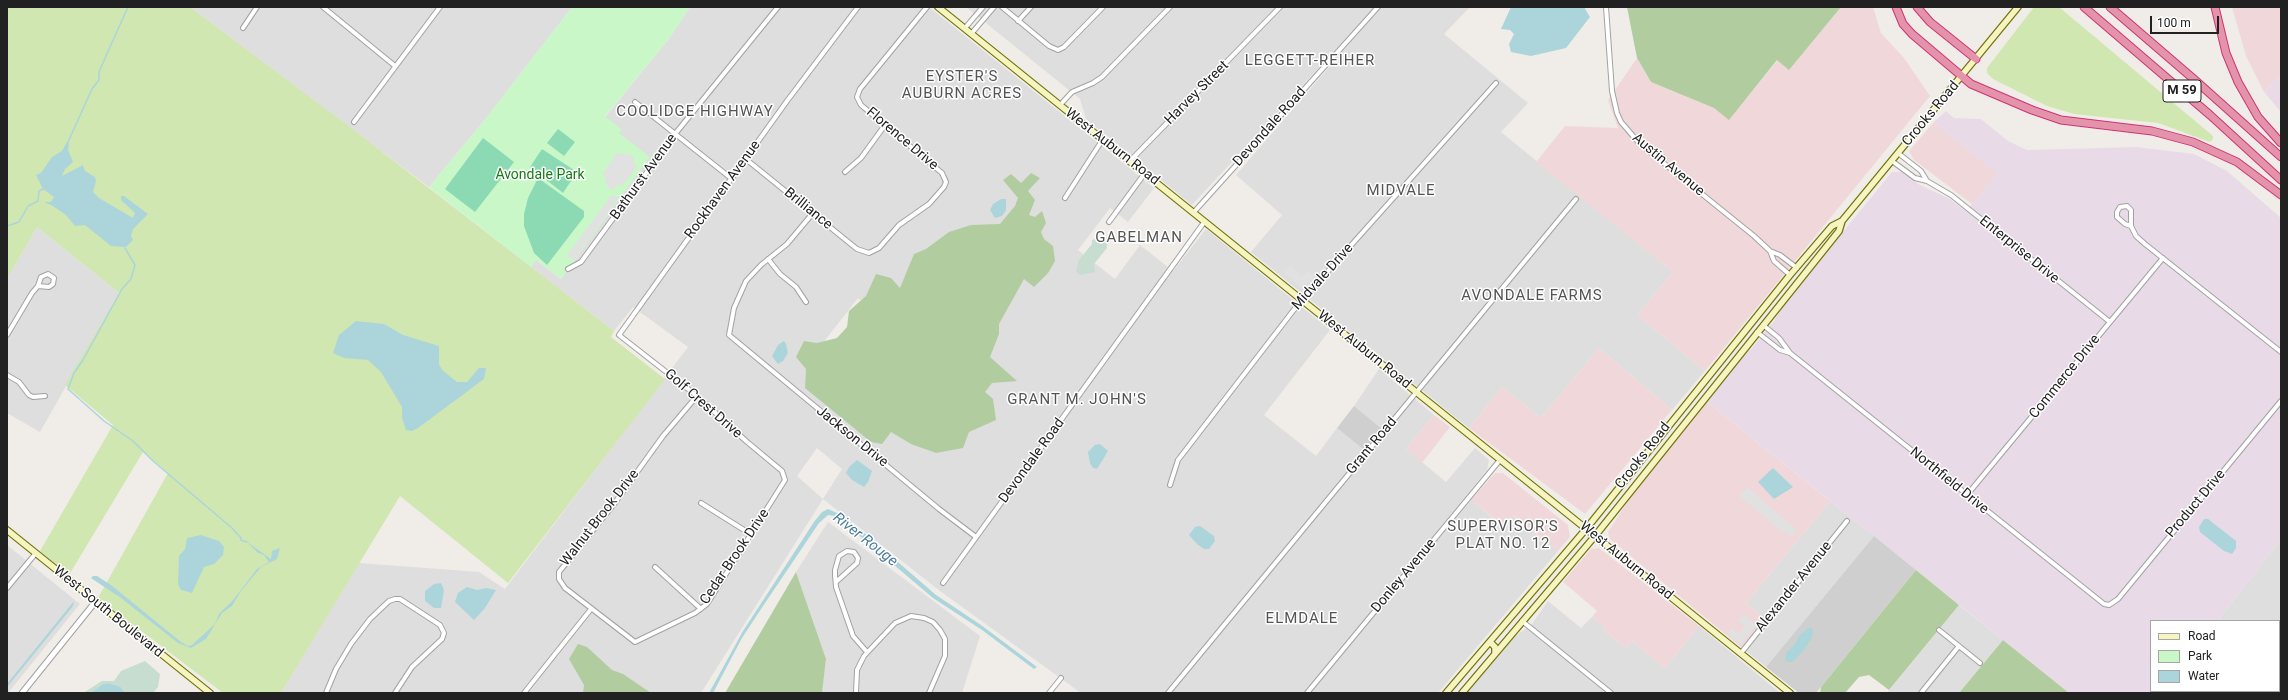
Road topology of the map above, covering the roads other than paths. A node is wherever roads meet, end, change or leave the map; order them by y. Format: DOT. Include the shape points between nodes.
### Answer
graph roads {
  1 [pos="257,7"];
  2 [pos="323,7"];
  3 [pos="440,7"];
  4 [pos="778,7"];
  5 [pos="858,7"];
  6 [pos="927,7"];
  7 [pos="938,7"];
  8 [pos="983,7"];
  9 [pos="994,7"];
  10 [pos="1002,7"];
  11 [pos="1031,7"];
  12 [pos="1104,7"];
  13 [pos="1170,7"];
  14 [pos="1280,7"];
  15 [pos="1378,7"];
  16 [pos="1606,7"];
  17 [pos="1896,7"];
  18 [pos="1917,7"];
  19 [pos="2018,7"];
  20 [pos="2084,7"];
  21 [pos="2110,7"];
  22 [pos="2215,7"];
  23 [pos="1018,21"];
  24 [pos="243,28"];
  25 [pos="964,28"];
  26 [pos="971,34"];
  27 [pos="1976,59"];
  28 [pos="395,66"];
  29 [pos="1962,77"];
  30 [pos="1496,83"];
  31 [pos="635,102"];
  32 [pos="1060,106"];
  33 [pos="354,122"];
  34 [pos="885,125"];
  35 [pos="675,134"];
  36 [pos="1103,139"];
  37 [pos="2281,144"];
  38 [pos="1898,153"];
  39 [pos="2281,158"];
  40 [pos="747,160"];
  41 [pos="1130,161"];
  42 [pos="1892,161"];
  43 [pos="845,172"];
  44 [pos="1145,172"];
  45 [pos="732,179"];
  46 [pos="2281,180"];
  47 [pos="1927,181"];
  48 [pos="2281,195"];
  49 [pos="1065,198"];
  50 [pos="1576,198"];
  51 [pos="1194,212"];
  52 [pos="813,213"];
  53 [pos="1205,221"];
  54 [pos="1842,221"];
  55 [pos="1109,222"];
  56 [pos="2131,226"];
  57 [pos="1770,251"];
  58 [pos="872,252"];
  59 [pos="2163,258"];
  60 [pos="768,259"];
  61 [pos="1797,268"];
  62 [pos="568,269"];
  63 [pos="1790,275"];
  64 [pos="1797,283"];
  65 [pos="38,286"];
  66 [pos="1302,300"];
  67 [pos="806,302"];
  68 [pos="1755,317"];
  69 [pos="2110,322"];
  70 [pos="1763,325"];
  71 [pos="1757,332"];
  72 [pos="7,335"];
  73 [pos="619,335"];
  74 [pos="1728,350"];
  75 [pos="2281,352"];
  76 [pos="1790,353"];
  77 [pos="1732,363"];
  78 [pos="7,375"];
  79 [pos="1417,392"];
  80 [pos="45,396"];
  81 [pos="697,396"];
  82 [pos="2281,401"];
  83 [pos="1664,430"];
  84 [pos="1668,444"];
  85 [pos="1500,460"];
  86 [pos="785,476"];
  87 [pos="1170,485"];
  88 [pos="1967,495"];
  89 [pos="701,503"];
  90 [pos="1603,507"];
  91 [pos="1609,518"];
  92 [pos="1847,520"];
  93 [pos="1586,529"];
  94 [pos="7,530"];
  95 [pos="752,534"];
  96 [pos="1595,536"];
  97 [pos="976,537"];
  98 [pos="1572,545"];
  99 [pos="36,553"];
  100 [pos="1577,557"];
  101 [pos="655,567"];
  102 [pos="836,582"];
  103 [pos="943,582"];
  104 [pos="7,588"];
  105 [pos="96,602"];
  106 [pos="2109,604"];
  107 [pos="1518,608"];
  108 [pos="591,609"];
  109 [pos="701,609"];
  110 [pos="1522,621"];
  111 [pos="1939,630"];
  112 [pos="1490,642"];
  113 [pos="1959,646"];
  114 [pos="867,652"];
  115 [pos="1495,653"];
  116 [pos="1740,653"];
  117 [pos="1980,663"];
  118 [pos="1061,678"];
  119 [pos="22,693"];
  120 [pos="210,693"];
  121 [pos="326,693"];
  122 [pos="395,693"];
  123 [pos="524,693"];
  124 [pos="856,693"];
  125 [pos="929,693"];
  126 [pos="1049,693"];
  127 [pos="1168,693"];
  128 [pos="1307,693"];
  129 [pos="1446,693"];
  130 [pos="1462,693"];
  131 [pos="1611,693"];
  132 [pos="1790,693"];
  133 [pos="1921,693"];
  1 -- 24 [label="street"];
  2 -- 28 [label="street"];
  3 -- 28 [label="street"];
  4 -- 35 [label="street, Bathurst Avenue"];
  5 -- 40 [label="street, Rockhaven Avenue"];
  6 -- 34 [label="street, Florence Drive" via="860,89 857,97 861,105"];
  7 -- 25 [label="main road, West Auburn Road"];
  8 -- 25 [label="street"];
  9 -- 26 [label="street"];
  10 -- 23 [label="street"];
  11 -- 23 [label="street"];
  12 -- 23 [label="street" via="1058,50 1049,46"];
  13 -- 32 [label="street" via="1102,77 1072,92"];
  14 -- 41 [label="street, Harvey Street"];
  15 -- 51 [label="street, Devondale Road"];
  16 -- 57 [label="street, Austin Avenue" via="1612,91 1621,122 1640,144"];
  17 -- 29 [label="highway" via="1903,24 1912,34"];
  18 -- 27 [label="highway" via="1930,22"];
  19 -- 27 [label="main road, Crooks Road"];
  20 -- 46 [label="highway, M 59"];
  21 -- 39 [label="highway, M 59"];
  22 -- 37 [label="highway" via="2226,53 2238,82 2258,117"];
  25 -- 26 [label="main road, West Auburn Road"];
  26 -- 32 [label="main road, West Auburn Road"];
  27 -- 29 [label="main road, Crooks Road"];
  28 -- 33 [label="street"];
  29 -- 38 [label="main road, Crooks Road"];
  29 -- 48 [label="highway" via="1976,86 2051,117 2071,122 2152,131 2193,142 2236,162"];
  30 -- 66 [label="street, Midvale Drive"];
  31 -- 35 [label="street"];
  32 -- 36 [label="main road, West Auburn Road"];
  34 -- 43 [label="street" via="858,161"];
  34 -- 58 [label="street, Florence Drive" via="942,173 946,182 929,204 899,225 879,248"];
  35 -- 45 [label="street"];
  35 -- 62 [label="street, Bathurst Avenue" via="581,262"];
  36 -- 41 [label="main road, West Auburn Road"];
  36 -- 49 [label="street"];
  38 -- 42 [label="main road, Crooks Road"];
  38 -- 47 [label="street, Enterprise Drive" via="1921,171"];
  40 -- 45 [label="street, Rockhaven Avenue"];
  40 -- 52 [label="street, Brilliance"];
  41 -- 44 [label="main road, West Auburn Road"];
  42 -- 47 [label="street, Enterprise Drive" via="1915,178"];
  42 -- 54 [label="main road, Crooks Road"];
  44 -- 51 [label="main road, West Auburn Road"];
  44 -- 55 [label="street"];
  45 -- 73 [label="street, Rockhaven Avenue"];
  47 -- 69 [label="street, Enterprise Drive" via="1964,205"];
  50 -- 79 [label="street, Grant Road"];
  51 -- 53 [label="main road, West Auburn Road"];
  52 -- 58 [label="street, Brilliance" via="857,249 866,253"];
  52 -- 60 [label="street" via="787,244"];
  53 -- 66 [label="main road, West Auburn Road"];
  53 -- 97 [label="street, Devondale Road"];
  54 -- 61 [label="main road, Crooks Road" via="1832,226"];
  54 -- 64 [label="main road, Crooks Road" via="1839,232"];
  56 -- 56 [label="street" via="2117,217 2120,207 2127,206 2131,210"];
  56 -- 59 [label="street" via="2136,236"];
  57 -- 61 [label="street, Austin Avenue"];
  57 -- 63 [label="street, Austin Avenue" via="1774,261"];
  59 -- 69 [label="street, Commerce Drive"];
  59 -- 75 [label="street"];
  60 -- 67 [label="street" via="780,274 796,287"];
  60 -- 97 [label="street, Jackson Drive" via="750,276 739,294 731,317 729,335"];
  61 -- 63 [label="main road, Crooks Road"];
  61 -- 64 [label="main road" via="1800,273"];
  63 -- 68 [label="main road, Crooks Road"];
  64 -- 70 [label="main road, Crooks Road"];
  65 -- 72 [label="street"];
  66 -- 79 [label="main road, West Auburn Road"];
  66 -- 87 [label="street, Midvale Drive" via="1178,460"];
  68 -- 71 [label="main road" via="1753,327"];
  68 -- 74 [label="main road, Crooks Road"];
  69 -- 88 [label="street, Commerce Drive"];
  70 -- 71 [label="main road, Crooks Road"];
  70 -- 76 [label="street, Northfield Drive" via="1779,338"];
  71 -- 76 [label="street, Northfield Drive" via="1780,350"];
  71 -- 77 [label="main road, Crooks Road"];
  73 -- 81 [label="street, Golf Crest Drive"];
  74 -- 77 [label="main road" via="1734,356"];
  74 -- 83 [label="main road, Crooks Road"];
  76 -- 88 [label="street, Northfield Drive"];
  77 -- 84 [label="main road, Crooks Road"];
  78 -- 80 [label="street" via="19,382 29,395"];
  79 -- 85 [label="main road, West Auburn Road"];
  79 -- 127 [label="street, Grant Road"];
  81 -- 86 [label="street, Golf Crest Drive"];
  81 -- 108 [label="street, Walnut Brook Drive" via="663,436 614,504 559,572 562,585"];
  82 -- 106 [label="street, Product Drive" via="2118,599"];
  83 -- 84 [label="main road" via="1670,436"];
  83 -- 90 [label="main road, Crooks Road"];
  84 -- 91 [label="main road, Crooks Road"];
  85 -- 93 [label="main road, West Auburn Road"];
  85 -- 128 [label="street, Donley Avenue"];
  86 -- 95 [label="street, Cedar Brook Drive" via="784,485"];
  88 -- 106 [label="street, Northfield Drive" via="2100,602"];
  89 -- 95 [label="street"];
  90 -- 91 [label="main road" via="1604,514"];
  90 -- 93 [label="main road, Crooks Road"];
  91 -- 96 [label="main road, Crooks Road"];
  92 -- 116 [label="street, Alexander Avenue"];
  93 -- 96 [label="main road, West Auburn Road"];
  93 -- 98 [label="main road, Crooks Road"];
  94 -- 99 [label="main road, West South Boulevard"];
  95 -- 109 [label="street, Cedar Brook Drive" via="713,596"];
  96 -- 100 [label="main road, Crooks Road"];
  96 -- 116 [label="main road, West Auburn Road"];
  97 -- 103 [label="street, Devondale Road"];
  98 -- 100 [label="main road" via="1577,551"];
  98 -- 107 [label="main road, Crooks Road"];
  99 -- 104 [label="street"];
  99 -- 105 [label="main road, West South Boulevard"];
  100 -- 110 [label="main road, Crooks Road"];
  101 -- 109 [label="street"];
  102 -- 102 [label="street" via="835,570 839,556 847,551 854,552 858,558 857,563"];
  102 -- 114 [label="street" via="853,636"];
  105 -- 119 [label="street"];
  105 -- 120 [label="main road, West South Boulevard"];
  107 -- 110 [label="main road" via="1516,617"];
  107 -- 112 [label="main road, Crooks Road"];
  108 -- 109 [label="street, Cedar Brook Drive" via="635,642"];
  108 -- 123 [label="street"];
  110 -- 115 [label="main road, Crooks Road"];
  110 -- 131 [label="street"];
  111 -- 113 [label="street"];
  112 -- 115 [label="main road" via="1495,646"];
  112 -- 129 [label="main road, Crooks Road"];
  113 -- 117 [label="street"];
  113 -- 133 [label="street"];
  114 -- 124 [label="street" via="857,670"];
  114 -- 125 [label="street" via="900,620 911,616 929,620 940,630 946,645 941,669"];
  115 -- 130 [label="main road, Crooks Road"];
  116 -- 132 [label="main road, West Auburn Road"];
  118 -- 126 [label="street"];
  121 -- 122 [label="street" via="351,644 373,616 389,601 395,599 440,625 444,633 442,639 412,667"];
}
